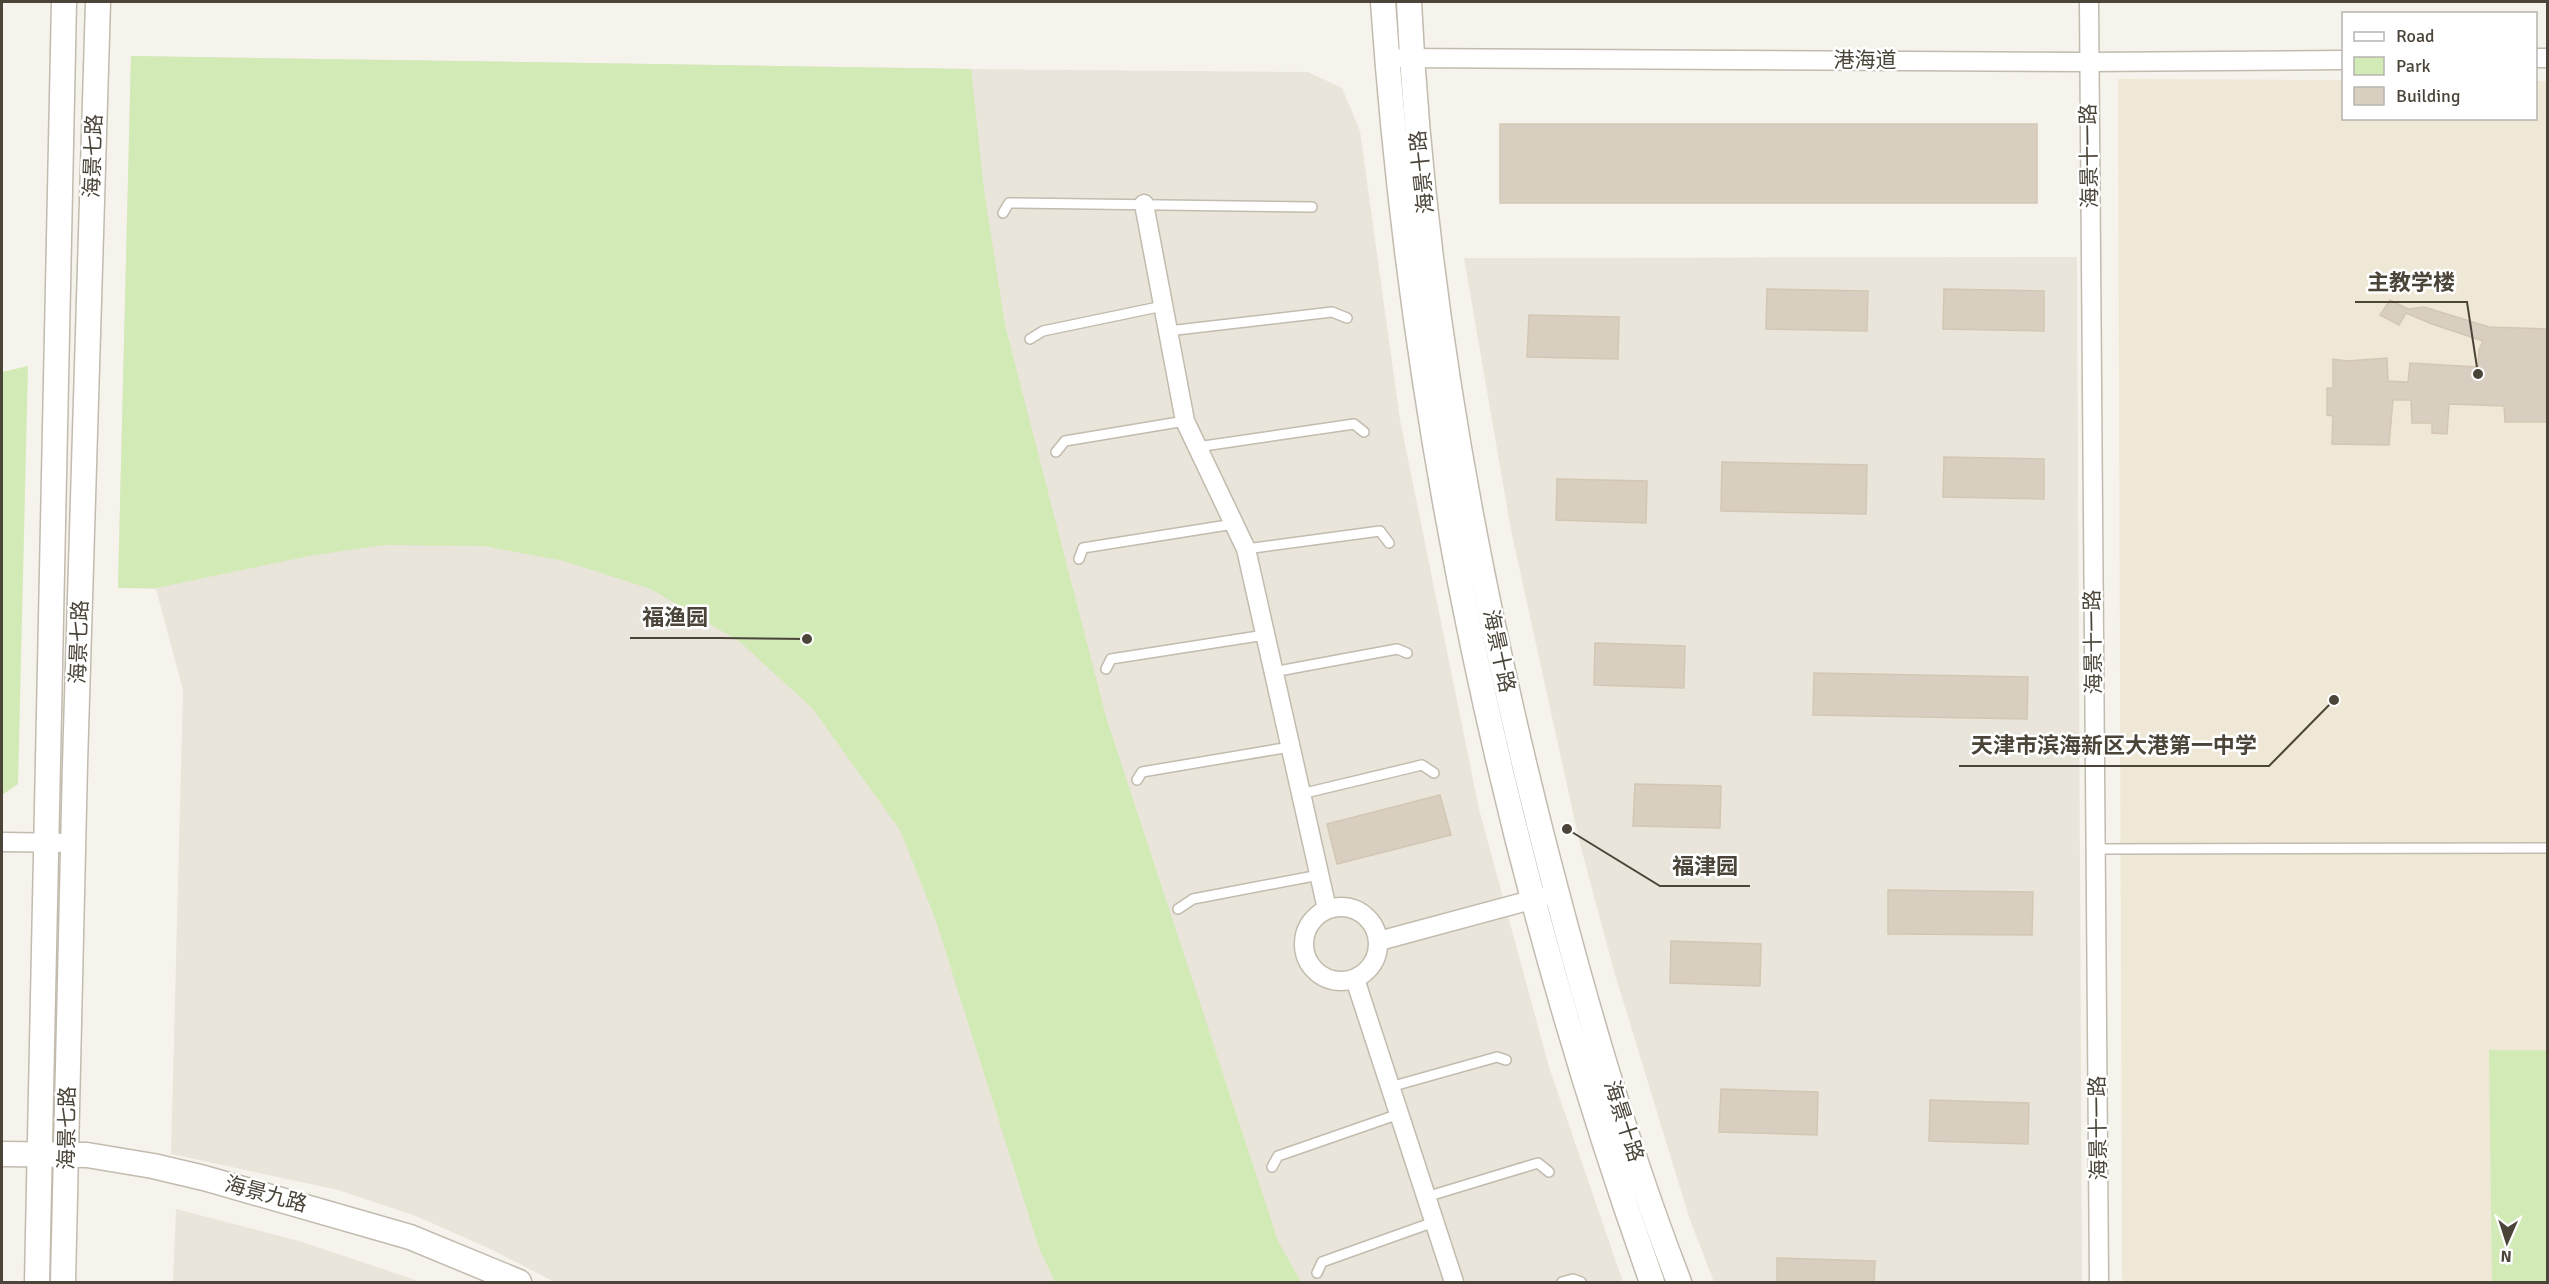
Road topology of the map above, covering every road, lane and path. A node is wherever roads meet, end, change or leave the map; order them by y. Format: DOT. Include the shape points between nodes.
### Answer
graph roads {
  1 [pos="64,2"];
  2 [pos="98,2"];
  3 [pos="1383,2"];
  4 [pos="1409,2"];
  5 [pos="2089,2"];
  6 [pos="1412,57"];
  7 [pos="1387,58"];
  8 [pos="2342,60"];
  9 [pos="2088,62"];
  10 [pos="1144,204"];
  11 [pos="1312,207"];
  12 [pos="1003,213"];
  13 [pos="1163,306"];
  14 [pos="1347,318"];
  15 [pos="1168,332"];
  16 [pos="1030,339"];
  17 [pos="1185,421"];
  18 [pos="1364,432"];
  19 [pos="1197,447"];
  20 [pos="1056,452"];
  21 [pos="1234,524"];
  22 [pos="1389,543"];
  23 [pos="1246,549"];
  24 [pos="1079,559"];
  25 [pos="1265,634"];
  26 [pos="1407,653"];
  27 [pos="1106,669"];
  28 [pos="1274,672"];
  29 [pos="1290,747"];
  30 [pos="1434,773"];
  31 [pos="1137,780"];
  32 [pos="1301,794"];
  33 [pos="2,842"];
  34 [pos="46,843"];
  35 [pos="74,843"];
  36 [pos="2547,848"];
  37 [pos="2095,849"];
  38 [pos="1319,875"];
  39 [pos="1557,893"];
  40 [pos="1533,899"];
  41 [pos="1178,909"];
  42 [pos="1327,909"];
  43 [pos="1379,941"];
  44 [pos="1355,979"];
  45 [pos="1506,1060"];
  46 [pos="1390,1088"];
  47 [pos="1399,1114"];
  48 [pos="2,1154"];
  49 [pos="40,1161"];
  50 [pos="66,1161"];
  51 [pos="1272,1167"];
  52 [pos="2,1168"];
  53 [pos="1549,1172"];
  54 [pos="1426,1197"];
  55 [pos="1434,1222"];
  56 [pos="1317,1273"];
  57 [pos="37,1282"];
  58 [pos="63,1282"];
  59 [pos="495,1282"];
  60 [pos="519,1282"];
  61 [pos="1454,1282"];
  62 [pos="1562,1282"];
  63 [pos="1581,1282"];
  64 [pos="1652,1282"];
  65 [pos="1679,1282"];
  66 [pos="2099,1282"];
  1 -- 34 [label="street, 海景七路"];
  2 -- 35 [label="street, 海景七路"];
  3 -- 7 [label="street, 海景十路"];
  4 -- 6 [label="street, 海景十路"];
  5 -- 9 [label="street, 海景十一路"];
  6 -- 7 [label="street, 港海道"];
  6 -- 9 [label="street, 港海道"];
  6 -- 39 [label="street, 海景十路" via="1426,218 1459,439 1513,715"];
  7 -- 40 [label="street, 海景十路" via="1412,292 1457,565"];
  8 -- 9 [label="street, 港海道"];
  9 -- 37 [label="street, 海景十一路"];
  10 -- 11 [label="lane"];
  10 -- 12 [label="lane" via="1009,203"];
  10 -- 13 [label="street"];
  13 -- 15 [label="street"];
  13 -- 16 [label="lane" via="1043,331"];
  14 -- 15 [label="lane" via="1332,312"];
  15 -- 17 [label="street"];
  17 -- 19 [label="street"];
  17 -- 20 [label="lane" via="1065,441"];
  18 -- 19 [label="lane" via="1354,424"];
  19 -- 21 [label="street"];
  21 -- 23 [label="street"];
  21 -- 24 [label="lane" via="1083,548"];
  22 -- 23 [label="lane" via="1380,531"];
  23 -- 25 [label="street"];
  25 -- 27 [label="lane" via="1111,659"];
  25 -- 28 [label="street"];
  26 -- 28 [label="lane" via="1398,649"];
  28 -- 29 [label="street"];
  29 -- 31 [label="lane" via="1142,772"];
  29 -- 32 [label="street"];
  30 -- 32 [label="lane" via="1422,765"];
  32 -- 38 [label="street"];
  33 -- 34 [label="street"];
  34 -- 35 [label="street"];
  34 -- 49 [label="street, 海景七路"];
  35 -- 50 [label="street, 海景七路"];
  36 -- 37 [label="lane"];
  37 -- 66 [label="street, 海景十一路"];
  38 -- 41 [label="lane" via="1193,899"];
  38 -- 42 [label="street"];
  39 -- 40 [label="street"];
  39 -- 65 [label="street, 海景十路" via="1619,1107"];
  40 -- 43 [label="street"];
  40 -- 64 [label="street, 海景十路" via="1597,1119"];
  42 -- 43 [label="street" via="1350,907 1361,912 1370,920"];
  42 -- 44 [label="street" via="1308,924 1303,946 1306,958 1312,968 1332,980"];
  43 -- 44 [label="street" via="1373,964"];
  44 -- 46 [label="street"];
  45 -- 46 [label="lane" via="1497,1057"];
  46 -- 47 [label="street"];
  47 -- 51 [label="lane" via="1278,1156"];
  47 -- 54 [label="street"];
  48 -- 49 [label="street, 海景九路"];
  49 -- 50 [label="street, 海景九路"];
  49 -- 52 [label="street, 海景九路"];
  49 -- 57 [label="street, 海景七路"];
  50 -- 58 [label="street, 海景七路"];
  50 -- 59 [label="street, 海景九路" via="254,1201 404,1245"];
  50 -- 60 [label="street, 海景九路" via="115,1159 244,1188 410,1237"];
  53 -- 54 [label="lane" via="1538,1163"];
  54 -- 55 [label="street"];
  55 -- 56 [label="lane" via="1322,1262"];
  55 -- 61 [label="street"];
  62 -- 63 [label="lane"];
}
